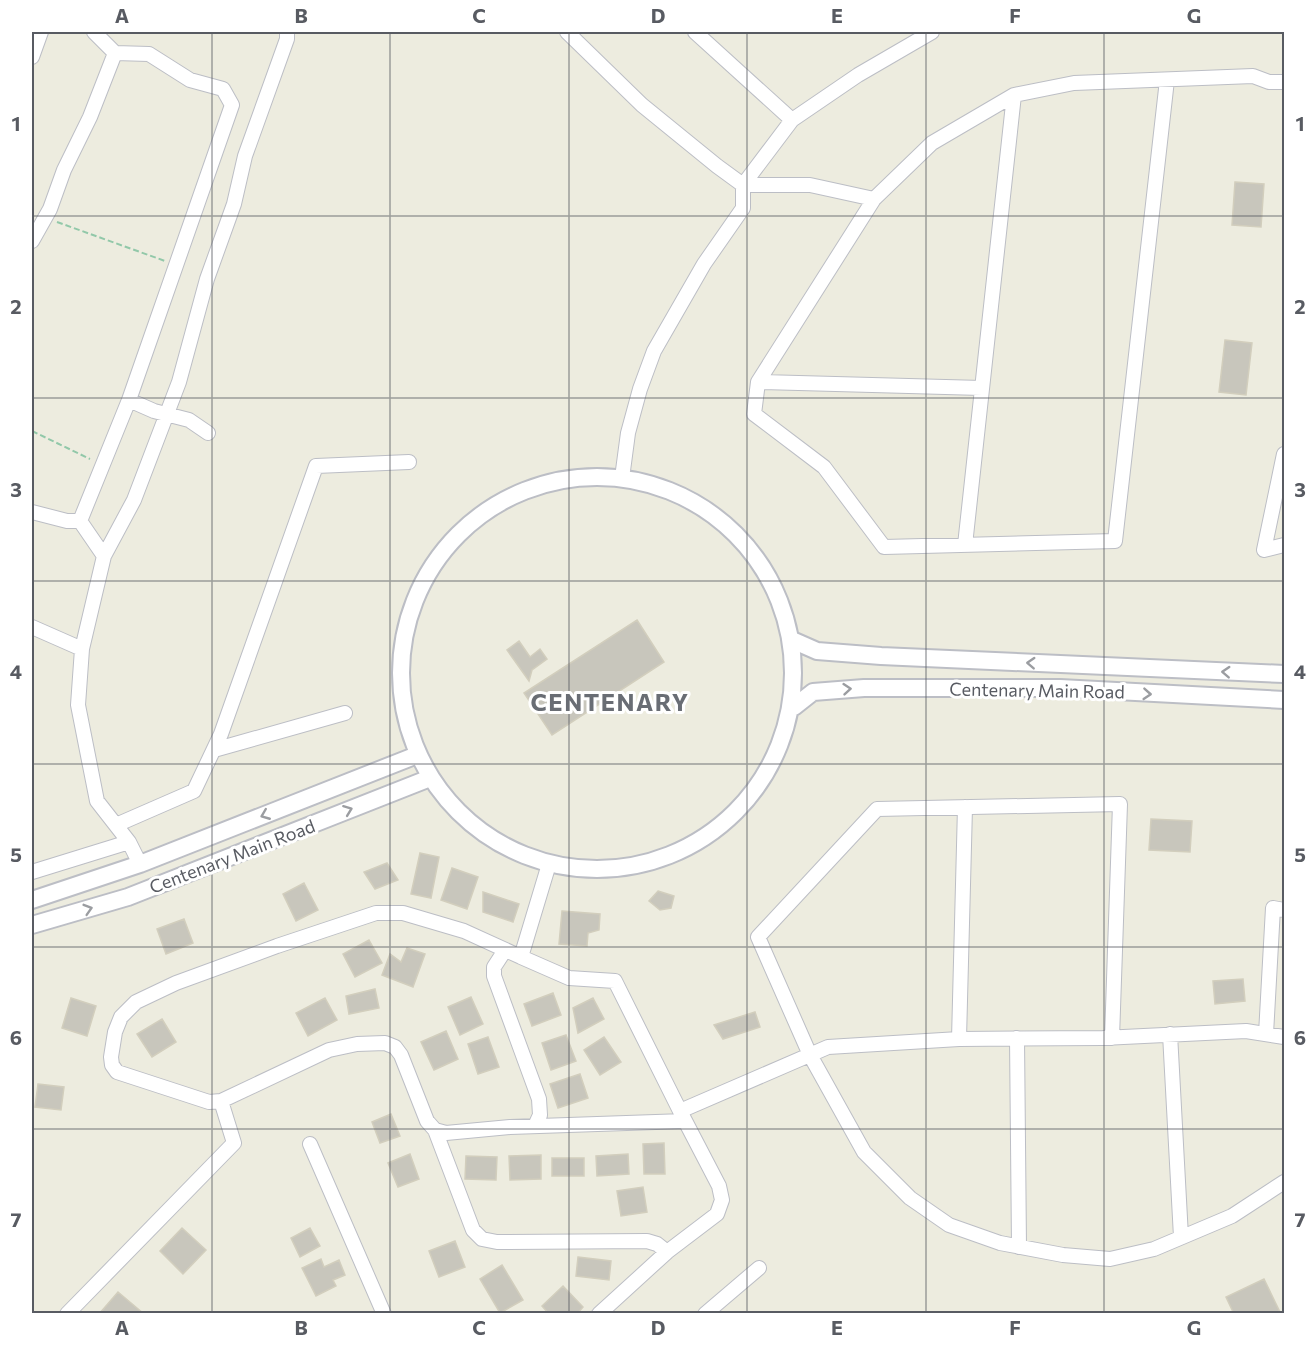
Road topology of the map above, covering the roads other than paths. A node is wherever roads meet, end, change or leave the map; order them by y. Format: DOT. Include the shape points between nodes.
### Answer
graph roads {
  1 [pos="41,32"];
  2 [pos="94,32"];
  3 [pos="288,32"];
  4 [pos="567,32"];
  5 [pos="696,32"];
  6 [pos="932,32"];
  7 [pos="115,53"];
  8 [pos="32,57"];
  9 [pos="1167,80"];
  10 [pos="1284,82"];
  11 [pos="1014,95"];
  12 [pos="792,120"];
  13 [pos="743,185"];
  14 [pos="874,200"];
  15 [pos="32,241"];
  16 [pos="758,382"];
  17 [pos="982,387"];
  18 [pos="129,400"];
  19 [pos="166,414"];
  20 [pos="208,433"];
  21 [pos="1284,454"];
  22 [pos="409,462"];
  23 [pos="622,478"];
  24 [pos="32,512"];
  25 [pos="80,521"];
  26 [pos="965,545"];
  27 [pos="1284,545"];
  28 [pos="104,556"];
  29 [pos="32,627"];
  30 [pos="792,640"];
  31 [pos="82,649"];
  32 [pos="1284,674"];
  33 [pos="1284,700"];
  34 [pos="794,707"];
  35 [pos="345,712"];
  36 [pos="214,750"];
  37 [pos="417,754"];
  38 [pos="430,778"];
  39 [pos="965,807"];
  40 [pos="116,825"];
  41 [pos="129,842"];
  42 [pos="140,864"];
  43 [pos="549,864"];
  44 [pos="32,872"];
  45 [pos="32,900"];
  46 [pos="1284,910"];
  47 [pos="32,925"];
  48 [pos="506,950"];
  49 [pos="520,957"];
  50 [pos="1266,1034"];
  51 [pos="1170,1035"];
  52 [pos="1284,1037"];
  53 [pos="959,1038"];
  54 [pos="1017,1038"];
  55 [pos="1112,1038"];
  56 [pos="810,1055"];
  57 [pos="221,1101"];
  58 [pos="683,1116"];
  59 [pos="535,1126"];
  60 [pos="435,1130"];
  61 [pos="310,1144"];
  62 [pos="1284,1182"];
  63 [pos="1181,1238"];
  64 [pos="1019,1247"];
  65 [pos="667,1252"];
  66 [pos="759,1268"];
  67 [pos="67,1314"];
  68 [pos="384,1314"];
  69 [pos="599,1314"];
  70 [pos="705,1314"];
  1 -- 8 [label="street"];
  2 -- 7 [label="street"];
  3 -- 19 [label="street" via="245,156 234,204"];
  4 -- 13 [label="street" via="642,105"];
  5 -- 12 [label="street"];
  6 -- 12 [label="street"];
  7 -- 15 [label="street" via="50,209"];
  7 -- 18 [label="street" via="149,54 190,80 223,89 232,105"];
  9 -- 10 [label="street" via="1253,76"];
  9 -- 11 [label="street" via="1074,83"];
  9 -- 26 [label="street" via="1115,541"];
  11 -- 14 [label="street" via="932,143"];
  11 -- 17 [label="street"];
  12 -- 13 [label="street"];
  13 -- 14 [label="street" via="810,185"];
  13 -- 23 [label="street" via="743,208 704,264 654,351 628,434"];
  14 -- 16 [label="street"];
  16 -- 17 [label="street"];
  16 -- 26 [label="street" via="754,414 824,467 884,547"];
  17 -- 26 [label="street"];
  18 -- 19 [label="street"];
  18 -- 25 [label="street"];
  19 -- 20 [label="street" via="189,420"];
  19 -- 28 [label="street" via="134,500"];
  21 -- 27 [label="street" via="1264,550"];
  22 -- 36 [label="street" via="316,466"];
  23 -- 30 [label="street" via="667,489 688,499 744,540 770,578"];
  23 -- 37 [label="street" via="576,477 531,488 489,509 454,539 426,576 408,619 400,664 403,711"];
  24 -- 25 [label="street" via="67,522"];
  25 -- 28 [label="street"];
  28 -- 31 [label="street"];
  29 -- 31 [label="street"];
  32 -- 30 [label="street, Centenary Main Road, one-way" via="881,656 818,651"];
  30 -- 34 [label="street"];
  31 -- 40 [label="street" via="78,705 97,801"];
  34 -- 33 [label="street, Centenary Main Road, one-way" via="813,692 864,688 1060,688"];
  34 -- 43 [label="street" via="766,772 735,812 695,843 649,862 599,870"];
  35 -- 36 [label="street"];
  36 -- 40 [label="street" via="194,791"];
  37 -- 38 [label="street"];
  37 -- 42 [label="street, Centenary Main Road, one-way"];
  38 -- 43 [label="street" via="461,817 502,846"];
  47 -- 38 [label="street, Centenary Main Road, one-way" via="128,897"];
  39 -- 53 [label="street"];
  39 -- 55 [label="street" via="1120,804"];
  39 -- 56 [label="street" via="877,808 758,937"];
  40 -- 41 [label="street"];
  41 -- 42 [label="street"];
  41 -- 44 [label="street"];
  42 -- 45 [label="street, Centenary Main Road"];
  43 -- 49 [label="street"];
  46 -- 50 [label="street" via="1273,908"];
  48 -- 49 [label="street"];
  48 -- 57 [label="street" via="464,931 403,913 376,914 176,983 136,1002 121,1017 111,1057 117,1072 198,1100"];
  48 -- 59 [label="street" via="494,976 539,1099 540,1115"];
  49 -- 58 [label="street" via="569,978 615,981"];
  50 -- 51 [label="street" via="1246,1031"];
  50 -- 52 [label="street"];
  51 -- 55 [label="street"];
  51 -- 63 [label="street"];
  53 -- 54 [label="street"];
  53 -- 56 [label="street" via="828,1047"];
  54 -- 55 [label="street"];
  54 -- 64 [label="street"];
  56 -- 58 [label="street"];
  56 -- 64 [label="street" via="864,1152 910,1198 949,1226"];
  57 -- 60 [label="street" via="329,1050 386,1043 400,1055 427,1120"];
  57 -- 67 [label="street" via="234,1143"];
  58 -- 59 [label="street"];
  58 -- 65 [label="street" via="719,1186 722,1200 717,1214"];
  59 -- 60 [label="street" via="446,1133"];
  60 -- 65 [label="street" via="473,1230 482,1239 647,1240"];
  61 -- 68 [label="street"];
  62 -- 63 [label="street" via="1232,1216"];
  63 -- 64 [label="street" via="1110,1259"];
  65 -- 69 [label="street"];
  66 -- 70 [label="street"];
}
